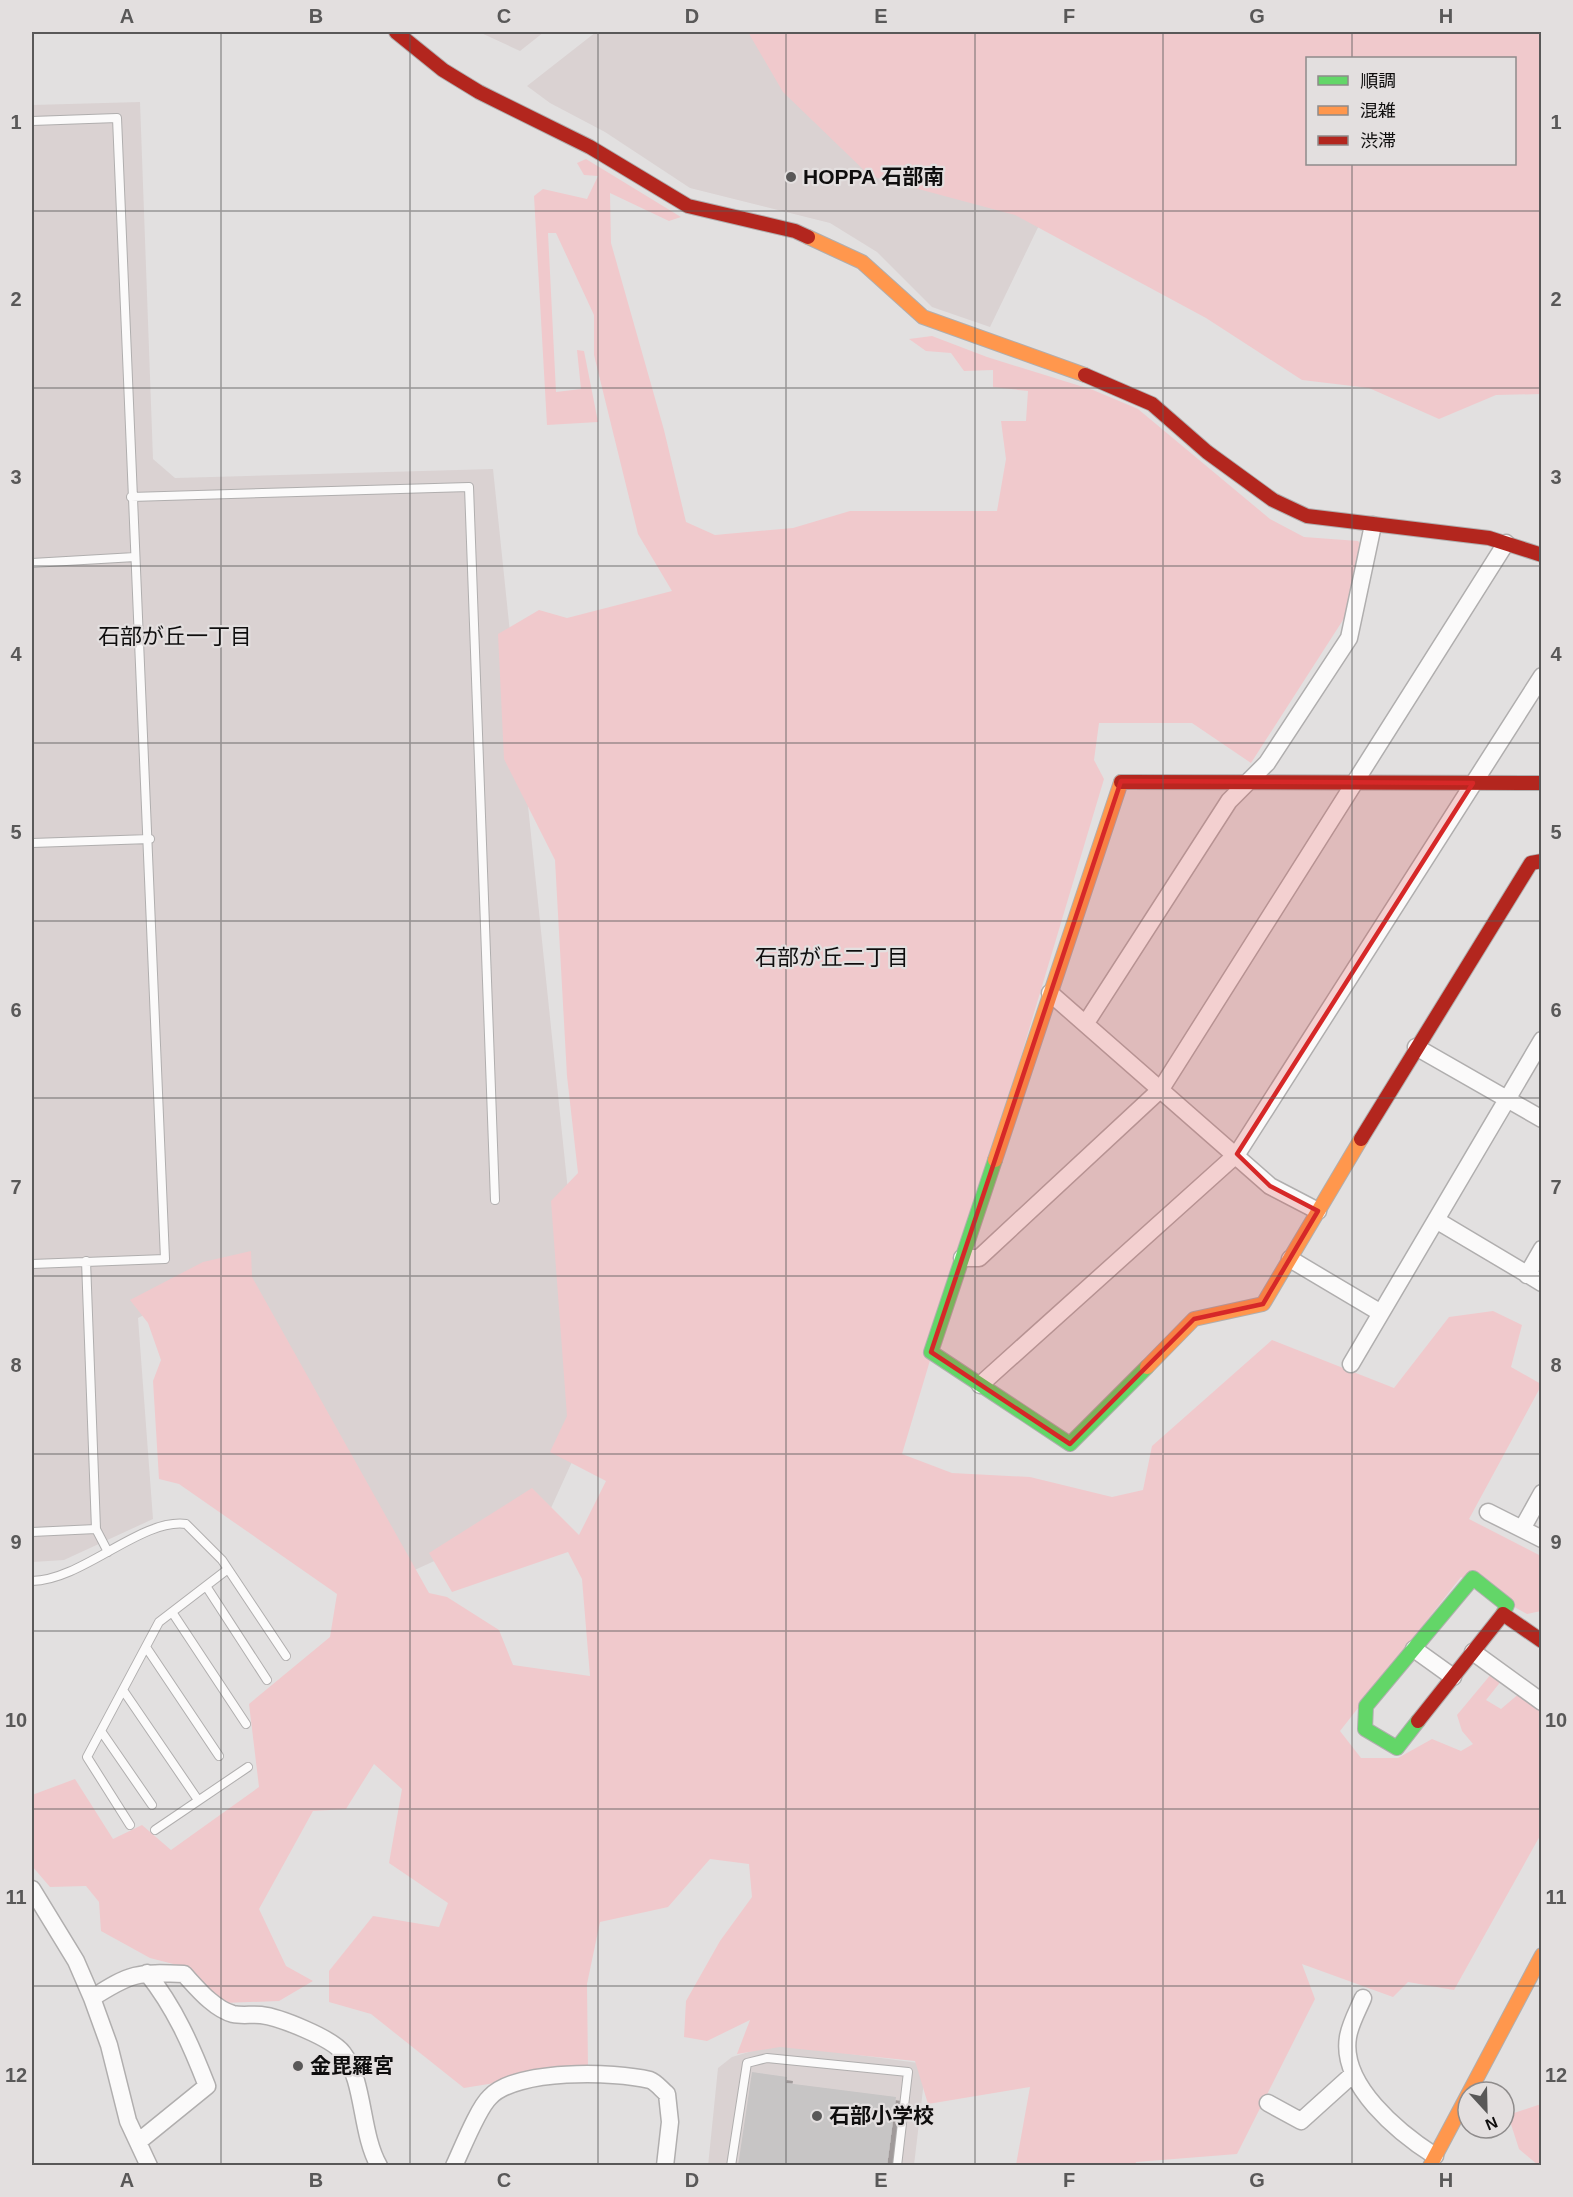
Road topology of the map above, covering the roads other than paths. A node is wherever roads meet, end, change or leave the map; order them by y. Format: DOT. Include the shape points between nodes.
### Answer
graph roads {
  1 [pos="396,32"];
  2 [pos="32,121"];
  3 [pos="131,497"];
  4 [pos="1373,525"];
  5 [pos="1506,543"];
  6 [pos="1542,555"];
  7 [pos="135,557"];
  8 [pos="32,563"];
  9 [pos="1542,676"];
  10 [pos="1249,782"];
  11 [pos="1355,782"];
  12 [pos="1473,783"];
  13 [pos="1542,783"];
  14 [pos="150,838"];
  15 [pos="32,843"];
  16 [pos="1542,861"];
  17 [pos="1050,993"];
  18 [pos="1086,1023"];
  19 [pos="1542,1040"];
  20 [pos="1416,1047"];
  21 [pos="1161,1089"];
  22 [pos="1507,1100"];
  23 [pos="1542,1119"];
  24 [pos="1237,1154"];
  25 [pos="495,1200"];
  26 [pos="1318,1211"];
  27 [pos="1436,1220"];
  28 [pos="1542,1249"];
  29 [pos="962,1258"];
  30 [pos="1290,1259"];
  31 [pos="86,1261"];
  32 [pos="32,1264"];
  33 [pos="1534,1279"];
  34 [pos="1382,1313"];
  35 [pos="1352,1364"];
  36 [pos="980,1384"];
  37 [pos="1542,1493"];
  38 [pos="1488,1512"];
  39 [pos="96,1529"];
  40 [pos="1522,1529"];
  41 [pos="32,1532"];
  42 [pos="1542,1539"];
  43 [pos="108,1552"];
  44 [pos="228,1569"];
  45 [pos="32,1581"];
  46 [pos="206,1586"];
  47 [pos="172,1612"];
  48 [pos="1503,1614"];
  49 [pos="1542,1641"];
  50 [pos="146,1647"];
  51 [pos="1414,1649"];
  52 [pos="1473,1652"];
  53 [pos="286,1656"];
  54 [pos="1453,1677"];
  55 [pos="267,1680"];
  56 [pos="123,1690"];
  57 [pos="1542,1702"];
  58 [pos="246,1724"];
  59 [pos="101,1731"];
  60 [pos="219,1756"];
  61 [pos="248,1767"];
  62 [pos="198,1800"];
  63 [pos="152,1804"];
  64 [pos="130,1825"];
  65 [pos="155,1830"];
  66 [pos="32,1889"];
  67 [pos="1542,1955"];
  68 [pos="147,1973"];
  69 [pos="92,1998"];
  70 [pos="1363,1998"];
  71 [pos="1352,2075"];
  72 [pos="1268,2103"];
  73 [pos="138,2142"];
  74 [pos="1432,2161"];
  75 [pos="149,2166"];
  76 [pos="379,2166"];
  77 [pos="454,2166"];
  78 [pos="665,2166"];
  79 [pos="731,2166"];
  80 [pos="897,2166"];
  1 -- 4 [label="street" via="443,70 479,92 590,147 688,206 795,231 862,262 922,317 1115,386 1152,404 1207,452 1273,500 1307,516"];
  2 -- 3 [label="lane" via="117,118"];
  3 -- 7 [label="lane"];
  3 -- 25 [label="lane" via="469,487"];
  4 -- 5 [label="street"];
  4 -- 10 [label="street" via="1349,638 1267,763"];
  5 -- 6 [label="street"];
  5 -- 11 [label="street"];
  7 -- 8 [label="lane"];
  7 -- 14 [label="lane"];
  9 -- 12 [label="street"];
  10 -- 11 [label="street"];
  10 -- 17 [label="street" via="1121,781"];
  10 -- 18 [label="street" via="1229,801"];
  11 -- 12 [label="street"];
  11 -- 21 [label="street"];
  12 -- 13 [label="street"];
  12 -- 24 [label="street"];
  14 -- 15 [label="lane"];
  14 -- 31 [label="lane" via="165,1259"];
  16 -- 20 [label="street" via="1531,863"];
  17 -- 18 [label="street"];
  17 -- 29 [label="street"];
  18 -- 21 [label="street"];
  19 -- 22 [label="street"];
  20 -- 22 [label="street"];
  20 -- 26 [label="street"];
  21 -- 24 [label="street"];
  21 -- 29 [label="street" via="979,1258"];
  22 -- 23 [label="street"];
  22 -- 27 [label="street"];
  24 -- 26 [label="street" via="1270,1186"];
  24 -- 36 [label="street"];
  26 -- 30 [label="street"];
  27 -- 33 [label="street"];
  27 -- 34 [label="street"];
  28 -- 33 [label="street"];
  29 -- 36 [label="street" via="931,1352"];
  30 -- 34 [label="street"];
  30 -- 36 [label="street" via="1263,1304 1194,1319 1071,1444"];
  31 -- 32 [label="lane"];
  31 -- 39 [label="lane"];
  34 -- 35 [label="street"];
  37 -- 40 [label="street"];
  38 -- 40 [label="street"];
  39 -- 41 [label="lane"];
  39 -- 43 [label="lane"];
  40 -- 42 [label="street"];
  43 -- 44 [label="lane" via="164,1524 186,1524"];
  43 -- 45 [label="lane" via="58,1577"];
  44 -- 46 [label="lane"];
  44 -- 53 [label="lane"];
  46 -- 47 [label="lane"];
  46 -- 55 [label="lane"];
  47 -- 50 [label="lane" via="159,1622"];
  47 -- 58 [label="lane"];
  48 -- 49 [label="street"];
  48 -- 51 [label="street" via="1506,1605 1473,1578"];
  48 -- 52 [label="street"];
  50 -- 56 [label="lane"];
  50 -- 60 [label="lane"];
  51 -- 54 [label="street"];
  51 -- 54 [label="street" via="1366,1706 1365,1728 1397,1748"];
  52 -- 54 [label="street"];
  52 -- 57 [label="street"];
  56 -- 59 [label="lane"];
  56 -- 62 [label="lane"];
  59 -- 63 [label="lane"];
  59 -- 64 [label="lane" via="87,1757"];
  61 -- 62 [label="lane"];
  62 -- 65 [label="lane"];
  66 -- 69 [label="street" via="76,1961"];
  67 -- 74 [label="street"];
  68 -- 69 [label="street" via="125,1977"];
  68 -- 73 [label="street" via="168,1999 207,2086"];
  68 -- 76 [label="street" via="184,1974 210,2000 232,2014 262,2015 306,2029 342,2052 355,2080 364,2125"];
  69 -- 73 [label="street" via="109,2045 128,2121"];
  70 -- 71 [label="street" via="1348,2038"];
  71 -- 72 [label="street" via="1301,2121"];
  71 -- 74 [label="street" via="1381,2112"];
  73 -- 75 [label="street"];
  77 -- 78 [label="street" via="488,2098 503,2086 531,2079 599,2074 652,2081 668,2094 670,2122"];
  79 -- 80 [label="lane" via="747,2063 767,2058 908,2072"];
}
